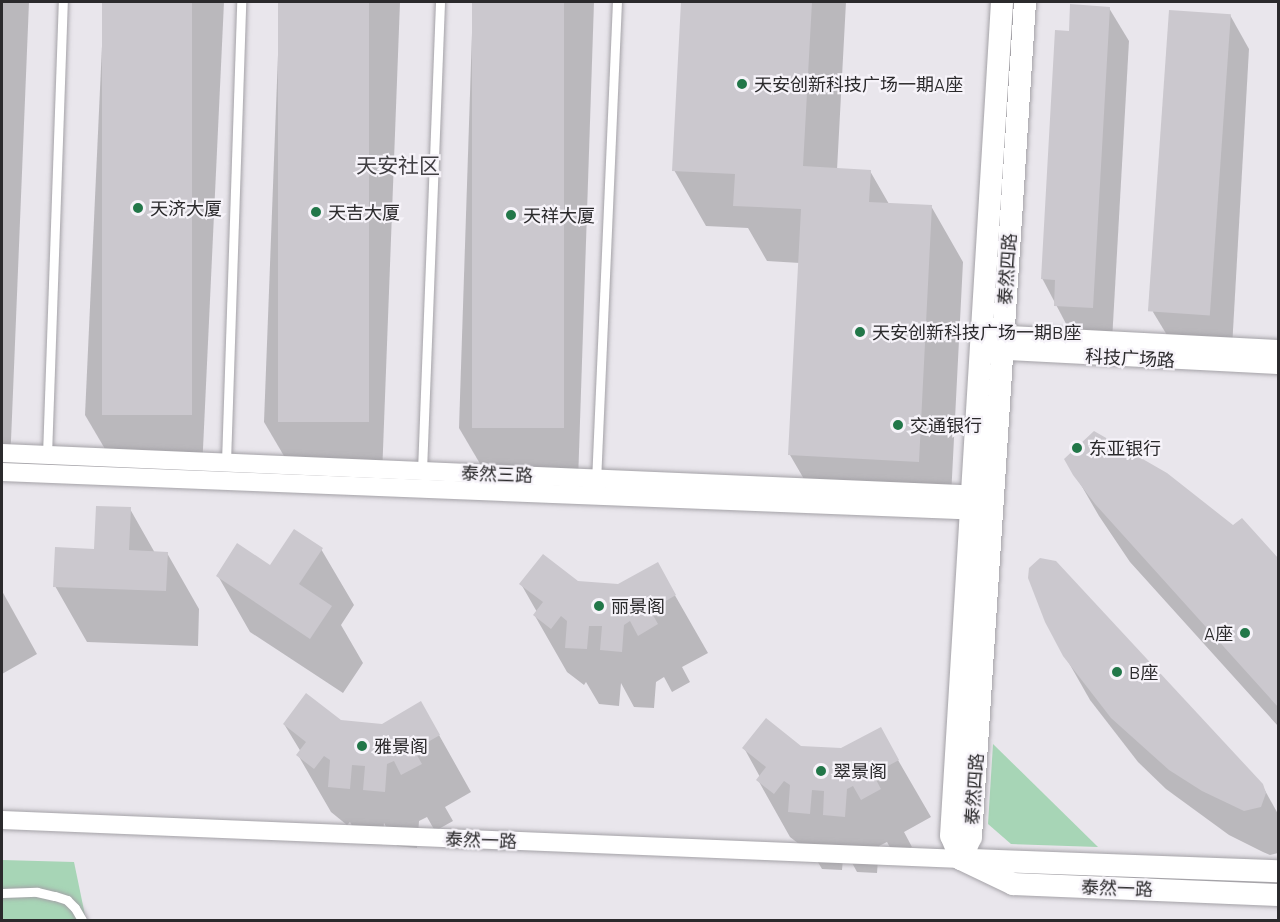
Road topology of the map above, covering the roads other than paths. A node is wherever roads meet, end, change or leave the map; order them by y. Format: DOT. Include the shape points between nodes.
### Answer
graph roads {
  1 [pos="63,2"];
  2 [pos="241,2"];
  3 [pos="440,2"];
  4 [pos="617,2"];
  5 [pos="1002,2"];
  6 [pos="1025,2"];
  7 [pos="992,342"];
  8 [pos="1278,349"];
  9 [pos="1278,365"];
  10 [pos="2,453"];
  11 [pos="47,455"];
  12 [pos="226,462"];
  13 [pos="2,471"];
  14 [pos="422,471"];
  15 [pos="596,487"];
  16 [pos="981,503"];
  17 [pos="2,820"];
  18 [pos="961,860"];
  19 [pos="1278,871"];
  20 [pos="2,893"];
  21 [pos="1278,895"];
  22 [pos="82,921"];
  1 -- 11 [label="lane"];
  2 -- 12 [label="lane"];
  3 -- 14 [label="lane"];
  4 -- 15 [label="lane"];
  5 -- 7 [label="street, 泰然四路"];
  6 -- 7 [label="street, 泰然四路"];
  7 -- 8 [label="street, 科技广场路"];
  7 -- 9 [label="street, 科技广场路"];
  7 -- 16 [label="street, 泰然四路"];
  10 -- 11 [label="street, 泰然三路"];
  11 -- 12 [label="street, 泰然三路"];
  12 -- 14 [label="street, 泰然三路"];
  13 -- 15 [label="street, 泰然三路"];
  14 -- 15 [label="street, 泰然三路"];
  15 -- 16 [label="street, 泰然三路"];
  16 -- 18 [label="street, 泰然四路" via="971,837"];
  17 -- 18 [label="street, 泰然一路"];
  18 -- 19 [label="street, 泰然一路"];
  18 -- 21 [label="street, 泰然一路" via="1013,884"];
  20 -- 22 [label="lane" via="55,896 75,908"];
}
